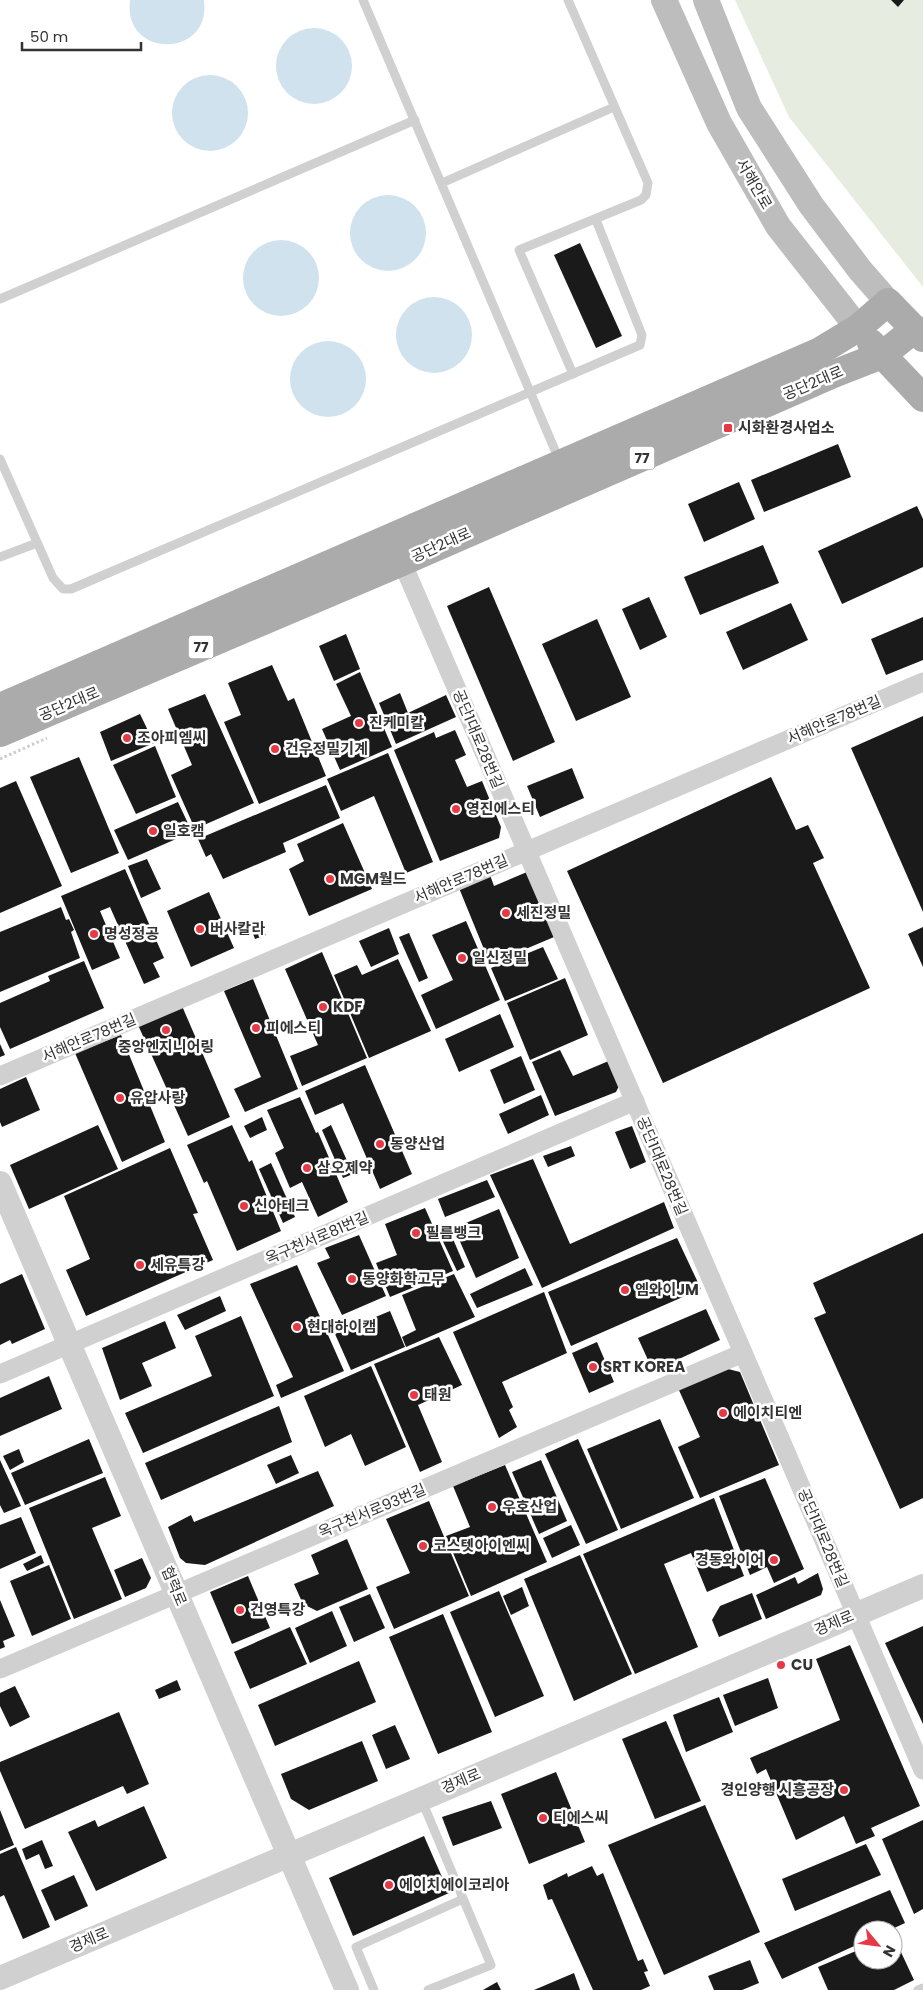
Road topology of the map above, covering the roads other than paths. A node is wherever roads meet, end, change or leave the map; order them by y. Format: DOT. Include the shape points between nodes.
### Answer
graph roads {
  1 [pos="363,0"];
  2 [pos="568,0"];
  3 [pos="656,0"];
  4 [pos="664,0"];
  5 [pos="706,1"];
  6 [pos="673,24"];
  7 [pos="614,107"];
  8 [pos="415,120"];
  9 [pos="442,183"];
  10 [pos="596,220"];
  11 [pos="0,299"];
  12 [pos="888,302"];
  13 [pos="858,328"];
  14 [pos="919,333"];
  15 [pos="882,356"];
  16 [pos="573,374"];
  17 [pos="530,392"];
  18 [pos="923,398"];
  19 [pos="0,459"];
  20 [pos="560,464"];
  21 [pos="391,538"];
  22 [pos="37,542"];
  23 [pos="0,557"];
  24 [pos="402,562"];
  25 [pos="923,682"];
  26 [pos="0,707"];
  27 [pos="0,734"];
  28 [pos="526,851"];
  29 [pos="0,1076"];
  30 [pos="635,1102"];
  31 [pos="0,1182"];
  32 [pos="70,1344"];
  33 [pos="743,1353"];
  34 [pos="0,1374"];
  35 [pos="923,1586"];
  36 [pos="177,1594"];
  37 [pos="856,1614"];
  38 [pos="0,1669"];
  39 [pos="923,1770"];
  40 [pos="421,1798"];
  41 [pos="289,1854"];
  42 [pos="463,1899"];
  43 [pos="0,1978"];
  44 [pos="923,1988"];
  45 [pos="347,1990"];
  46 [pos="374,1990"];
  47 [pos="428,1990"];
  48 [pos="918,1990"];
  1 -- 8 [label="lane"];
  2 -- 7 [label="lane"];
  3 -- 6 [label="main road"];
  4 -- 6 [label="main road"];
  5 -- 12 [label="main road" via="749,108 811,205"];
  6 -- 13 [label="main road, 서해안로" via="719,123 778,226"];
  7 -- 9 [label="lane"];
  7 -- 10 [label="lane" via="648,183 641,200"];
  8 -- 9 [label="lane"];
  8 -- 11 [label="lane"];
  9 -- 17 [label="lane"];
  10 -- 16 [label="lane" via="642,342 640,346"];
  10 -- 16 [label="lane" via="519,250"];
  12 -- 13 [label="main road, 77"];
  12 -- 14 [label="main road"];
  13 -- 15 [label="main road, 서해안로"];
  13 -- 20 [label="main road, 공단2대로 / 77" via="820,351"];
  14 -- 15 [label="main road, 공단2대로"];
  15 -- 18 [label="main road, 서해안로"];
  15 -- 24 [label="main road, 공단2대로 / 77" via="836,373"];
  16 -- 17 [label="lane"];
  17 -- 20 [label="lane"];
  17 -- 22 [label="lane" via="71,589 57,585"];
  19 -- 22 [label="lane"];
  20 -- 21 [label="main road, 공단2대로 / 77"];
  21 -- 24 [label="main road"];
  21 -- 26 [label="main road, 공단2대로 / 77"];
  22 -- 23 [label="lane"];
  24 -- 27 [label="main road, 공단2대로 / 77"];
  24 -- 28 [label="street, 공단1대로28번길"];
  25 -- 28 [label="street, 서해안로78번길"];
  28 -- 29 [label="street, 서해안로78번길"];
  28 -- 30 [label="street, 공단1대로28번길"];
  30 -- 32 [label="street, 옥구천서로81번길"];
  30 -- 33 [label="street, 공단1대로28번길"];
  31 -- 32 [label="street, 협력로"];
  32 -- 34 [label="street, 옥구천서로81번길"];
  32 -- 36 [label="street, 협력로"];
  33 -- 36 [label="street, 옥구천서로93번길"];
  33 -- 37 [label="street, 공단1대로28번길"];
  35 -- 37 [label="street, 경제로"];
  36 -- 38 [label="street, 옥구천서로93번길"];
  36 -- 41 [label="street, 협력로"];
  37 -- 39 [label="street, 공단1대로28번길"];
  37 -- 40 [label="street, 경제로"];
  40 -- 41 [label="street, 경제로"];
  40 -- 42 [label="lane"];
  41 -- 43 [label="street, 경제로"];
  41 -- 45 [label="street, 협력로"];
  42 -- 46 [label="lane" via="356,1947"];
  42 -- 47 [label="lane" via="491,1965"];
  44 -- 48 [label="lane"];
}
